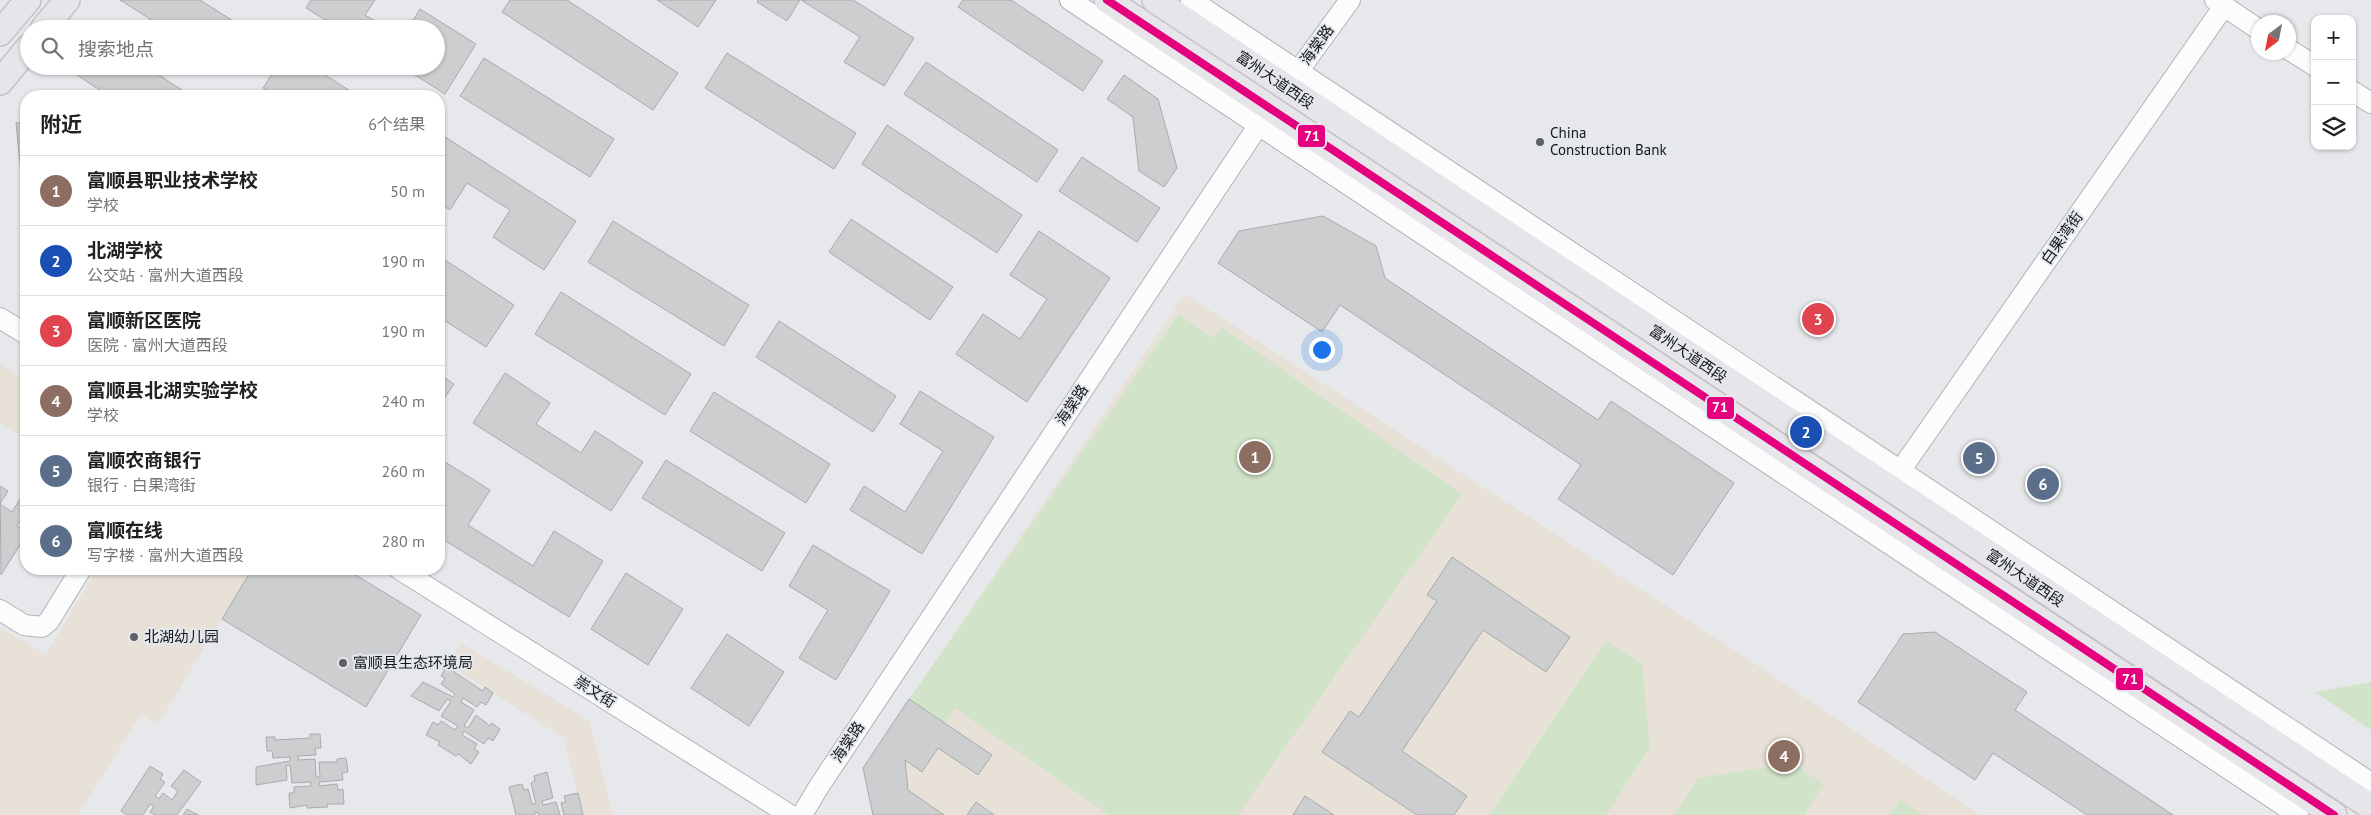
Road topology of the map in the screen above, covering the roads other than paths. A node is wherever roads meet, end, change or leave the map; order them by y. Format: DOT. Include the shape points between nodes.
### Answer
graph roads {
  1 [pos="28,0"];
  2 [pos="67,0"];
  3 [pos="1070,0"];
  4 [pos="1107,0"];
  5 [pos="1155,0"];
  6 [pos="1191,0"];
  7 [pos="1350,0"];
  8 [pos="2220,3"];
  9 [pos="50,20"];
  10 [pos="2251,24"];
  11 [pos="0,33"];
  12 [pos="2296,54"];
  13 [pos="20,57"];
  14 [pos="2311,63"];
  15 [pos="1292,79"];
  16 [pos="0,82"];
  17 [pos="2356,94"];
  18 [pos="2371,103"];
  19 [pos="1264,117"];
  20 [pos="0,318"];
  21 [pos="20,330"];
  22 [pos="1900,470"];
  23 [pos="77,575"];
  24 [pos="410,575"];
  25 [pos="0,610"];
  26 [pos="2371,783"];
  27 [pos="2371,807"];
  28 [pos="790,815"];
  29 [pos="802,815"];
  30 [pos="2298,815"];
  31 [pos="2334,815"];
  1 -- 11 [label="main road"];
  2 -- 9 [label="main road"];
  3 -- 19 [label="street"];
  4 -- 19 [label="main road, 富州大道西段"];
  5 -- 15 [label="main road, 富州大道西段"];
  6 -- 15 [label="street"];
  7 -- 15 [label="street, 海棠路"];
  8 -- 10 [label="street"];
  8 -- 22 [label="street, 白果湾街"];
  12 -- 14 [label="street"];
  13 -- 16 [label="main road"];
  15 -- 19 [label="street, 海棠路"];
  15 -- 22 [label="street"];
  15 -- 27 [label="main road, 富州大道西段"];
  17 -- 18 [label="street"];
  19 -- 29 [label="street, 海棠路"];
  19 -- 30 [label="street"];
  19 -- 31 [label="main road, 富州大道西段"];
  20 -- 21 [label="street"];
  22 -- 26 [label="street"];
  23 -- 25 [label="street" via="42,627 24,625"];
  24 -- 28 [label="street, 崇文街"];
}
